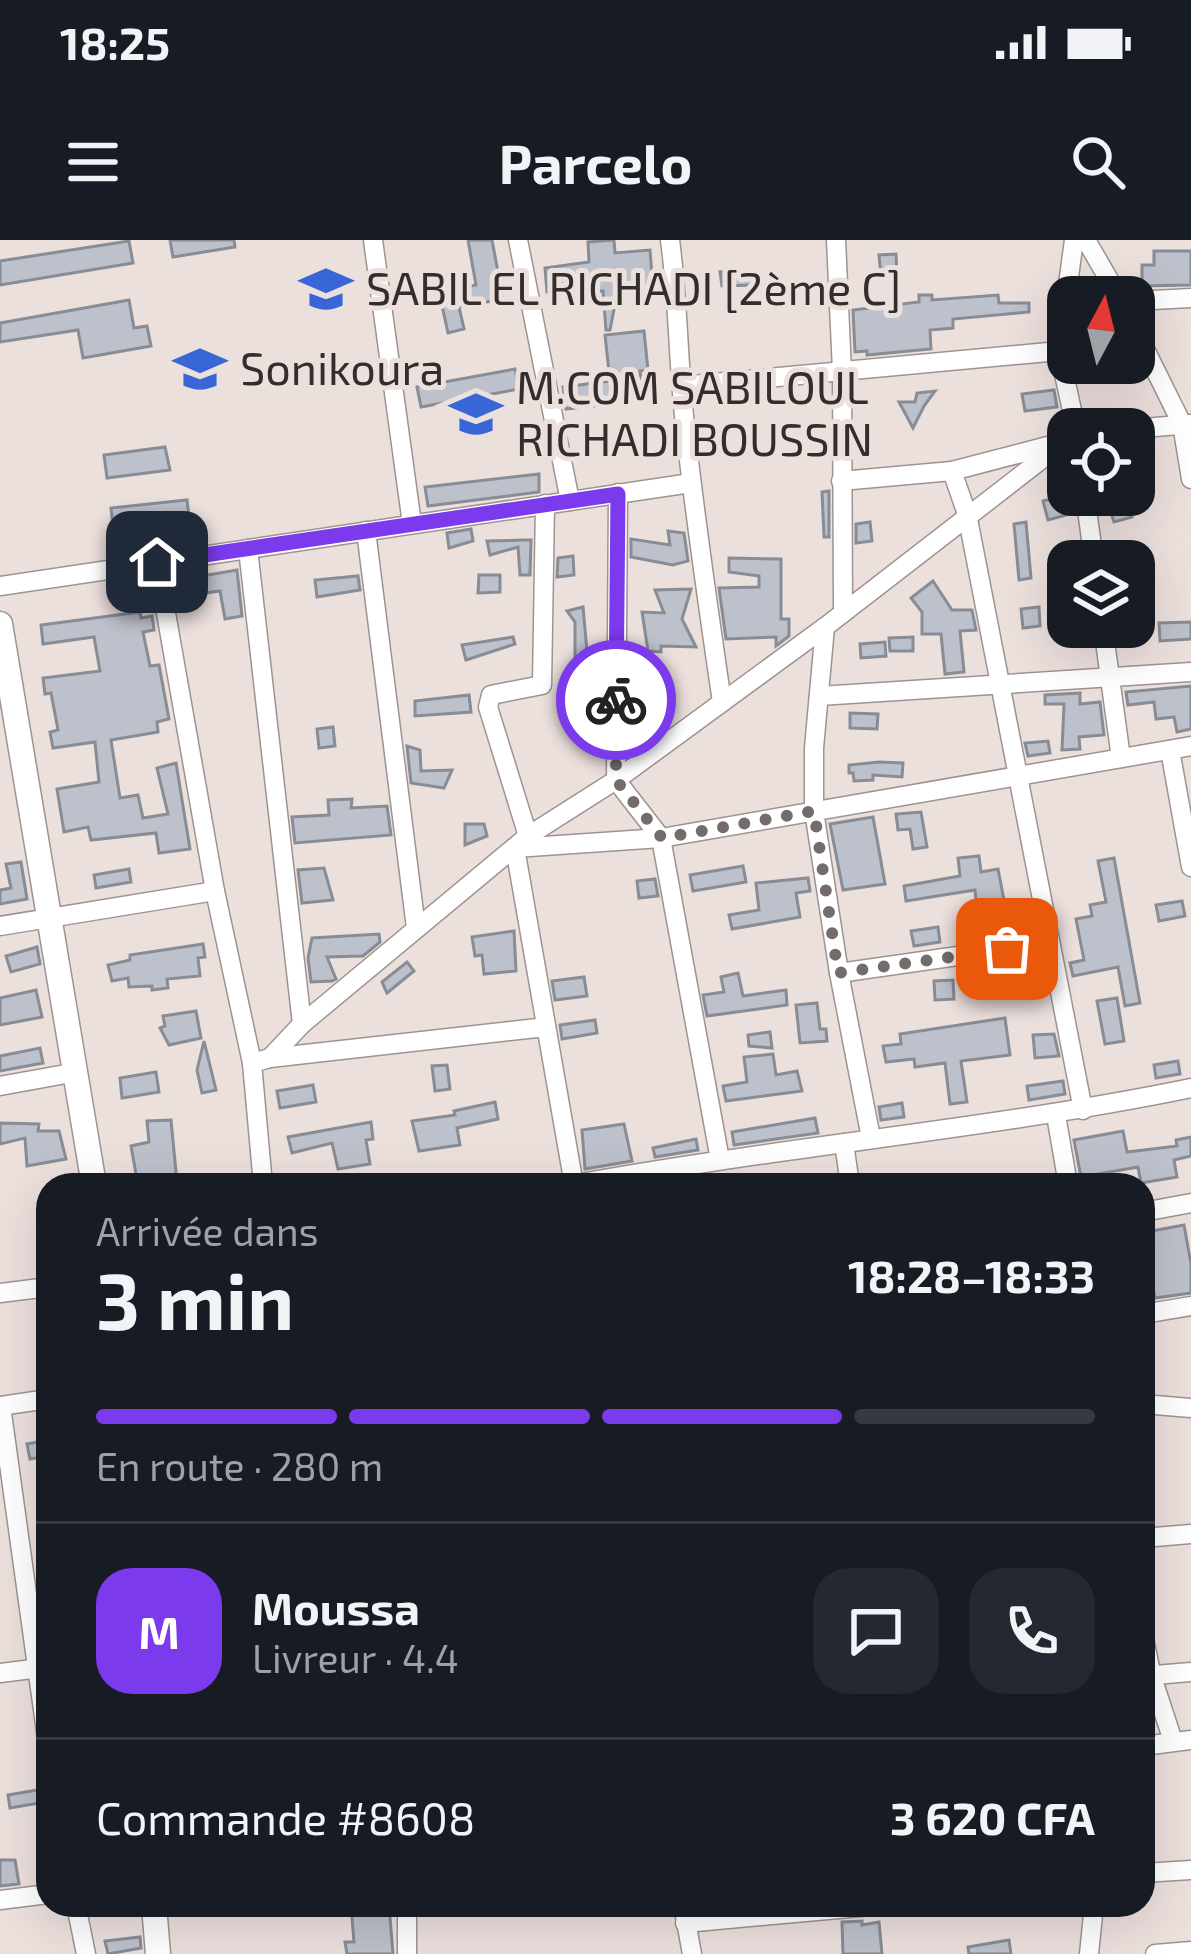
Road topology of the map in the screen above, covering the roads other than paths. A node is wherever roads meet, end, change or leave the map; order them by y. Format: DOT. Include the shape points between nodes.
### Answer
graph roads {
  1 [pos="373,240"];
  2 [pos="518,240"];
  3 [pos="670,240"];
  4 [pos="836,240"];
  5 [pos="1074,240"];
  6 [pos="1086,240"];
  7 [pos="1069,276"];
  8 [pos="1107,276"];
  9 [pos="1191,298"];
  10 [pos="1155,300"];
  11 [pos="1047,351"];
  12 [pos="1155,366"];
  13 [pos="842,371"];
  14 [pos="681,386"];
  15 [pos="1186,424"];
  16 [pos="1155,427"];
  17 [pos="1047,445"];
  18 [pos="1047,453"];
  19 [pos="952,471"];
  20 [pos="1191,479"];
  21 [pos="841,481"];
  22 [pos="691,482"];
  23 [pos="618,494"];
  24 [pos="570,501"];
  25 [pos="544,504"];
  26 [pos="967,514"];
  27 [pos="412,524"];
  28 [pos="366,531"];
  29 [pos="248,549"];
  30 [pos="157,562"];
  31 [pos="0,586"];
  32 [pos="843,613"];
  33 [pos="0,624"];
  34 [pos="825,627"];
  35 [pos="1106,648"];
  36 [pos="1191,672"];
  37 [pos="1110,677"];
  38 [pos="1000,687"];
  39 [pos="819,696"];
  40 [pos="722,702"];
  41 [pos="10,743"];
  42 [pos="1191,746"];
  43 [pos="1170,750"];
  44 [pos="1121,758"];
  45 [pos="1018,776"];
  46 [pos="616,780"];
  47 [pos="814,811"];
  48 [pos="662,838"];
  49 [pos="522,842"];
  50 [pos="1191,867"];
  51 [pos="215,891"];
  52 [pos="52,917"];
  53 [pos="0,926"];
  54 [pos="416,928"];
  55 [pos="1049,943"];
  56 [pos="838,973"];
  57 [pos="302,1024"];
  58 [pos="546,1027"];
  59 [pos="261,1060"];
  60 [pos="77,1072"];
  61 [pos="0,1086"];
  62 [pos="1191,1088"];
  63 [pos="1083,1110"];
  64 [pos="1056,1115"];
  65 [pos="872,1138"];
  66 [pos="844,1143"];
  67 [pos="720,1160"];
  68 [pos="92,1173"];
  69 [pos="263,1173"];
  70 [pos="571,1173"];
  71 [pos="644,1173"];
  72 [pos="848,1173"];
  73 [pos="1067,1173"];
  74 [pos="1191,1203"];
  75 [pos="1155,1210"];
  76 [pos="36,1288"];
  77 [pos="0,1293"];
  78 [pos="1191,1306"];
  79 [pos="1155,1312"];
  80 [pos="36,1401"];
  81 [pos="1155,1405"];
  82 [pos="1,1406"];
  83 [pos="1191,1408"];
  84 [pos="1191,1534"];
  85 [pos="1155,1537"];
  86 [pos="36,1629"];
  87 [pos="36,1668"];
  88 [pos="1191,1672"];
  89 [pos="0,1673"];
  90 [pos="1155,1676"];
  91 [pos="1155,1691"];
  92 [pos="1182,1740"];
  93 [pos="1191,1870"];
  94 [pos="1155,1872"];
  95 [pos="36,1896"];
  96 [pos="0,1900"];
  97 [pos="78,1917"];
  98 [pos="155,1917"];
  99 [pos="407,1917"];
  100 [pos="685,1917"];
  101 [pos="1093,1917"];
  102 [pos="1191,1951"];
  103 [pos="86,1954"];
  104 [pos="158,1954"];
  105 [pos="407,1954"];
  106 [pos="692,1954"];
  107 [pos="1089,1954"];
  108 [pos="1155,1954"];
  1 -- 27 [label="street"];
  2 -- 24 [label="street"];
  3 -- 14 [label="street"];
  4 -- 13 [label="street"];
  5 -- 7 [label="street"];
  6 -- 8 [label="street"];
  9 -- 10 [label="street"];
  11 -- 13 [label="street"];
  12 -- 15 [label="street"];
  13 -- 14 [label="street"];
  13 -- 21 [label="street"];
  14 -- 22 [label="street"];
  15 -- 16 [label="street"];
  15 -- 20 [label="street"];
  17 -- 19 [label="street"];
  18 -- 26 [label="street"];
  19 -- 21 [label="street"];
  19 -- 26 [label="street"];
  21 -- 32 [label="street"];
  22 -- 23 [label="street"];
  22 -- 40 [label="street"];
  23 -- 24 [label="street"];
  23 -- 46 [label="street"];
  24 -- 25 [label="street"];
  25 -- 27 [label="street"];
  25 -- 49 [label="street" via="542,685 491,695 488,706"];
  26 -- 32 [label="street"];
  26 -- 38 [label="street"];
  27 -- 28 [label="street"];
  28 -- 29 [label="street"];
  28 -- 54 [label="street"];
  29 -- 30 [label="street"];
  29 -- 57 [label="street"];
  30 -- 31 [label="street"];
  30 -- 51 [label="street"];
  32 -- 34 [label="street"];
  33 -- 41 [label="street"];
  34 -- 39 [label="street"];
  34 -- 40 [label="street"];
  35 -- 37 [label="street"];
  36 -- 37 [label="street"];
  37 -- 38 [label="street"];
  37 -- 44 [label="street"];
  38 -- 39 [label="street"];
  38 -- 45 [label="street"];
  39 -- 47 [label="street"];
  40 -- 46 [label="street"];
  41 -- 52 [label="street"];
  42 -- 43 [label="street"];
  43 -- 44 [label="street"];
  43 -- 50 [label="street"];
  44 -- 45 [label="street"];
  45 -- 47 [label="street"];
  45 -- 55 [label="street"];
  46 -- 48 [label="street"];
  46 -- 49 [label="street"];
  47 -- 48 [label="street"];
  47 -- 56 [label="street"];
  48 -- 49 [label="street"];
  48 -- 67 [label="street"];
  49 -- 54 [label="street"];
  49 -- 58 [label="street"];
  51 -- 52 [label="street"];
  51 -- 59 [label="street"];
  52 -- 53 [label="street"];
  52 -- 60 [label="street"];
  54 -- 57 [label="street"];
  55 -- 56 [label="street"];
  55 -- 63 [label="street"];
  56 -- 65 [label="street"];
  57 -- 59 [label="street"];
  58 -- 59 [label="street"];
  58 -- 70 [label="street"];
  59 -- 69 [label="street"];
  60 -- 61 [label="street"];
  60 -- 68 [label="street"];
  62 -- 63 [label="street"];
  63 -- 64 [label="street"];
  64 -- 65 [label="street"];
  64 -- 73 [label="street"];
  65 -- 66 [label="street"];
  66 -- 67 [label="street"];
  66 -- 72 [label="street"];
  67 -- 71 [label="street"];
  74 -- 75 [label="street"];
  76 -- 77 [label="street"];
  78 -- 79 [label="street"];
  80 -- 82 [label="street"];
  81 -- 83 [label="street"];
  82 -- 86 [label="street"];
  84 -- 85 [label="street"];
  87 -- 89 [label="street"];
  88 -- 90 [label="street"];
  91 -- 92 [label="street"];
  93 -- 94 [label="street"];
  95 -- 96 [label="street"];
  97 -- 103 [label="street"];
  98 -- 104 [label="street"];
  99 -- 105 [label="street"];
  100 -- 106 [label="street"];
  101 -- 107 [label="street"];
  102 -- 108 [label="street"];
}
